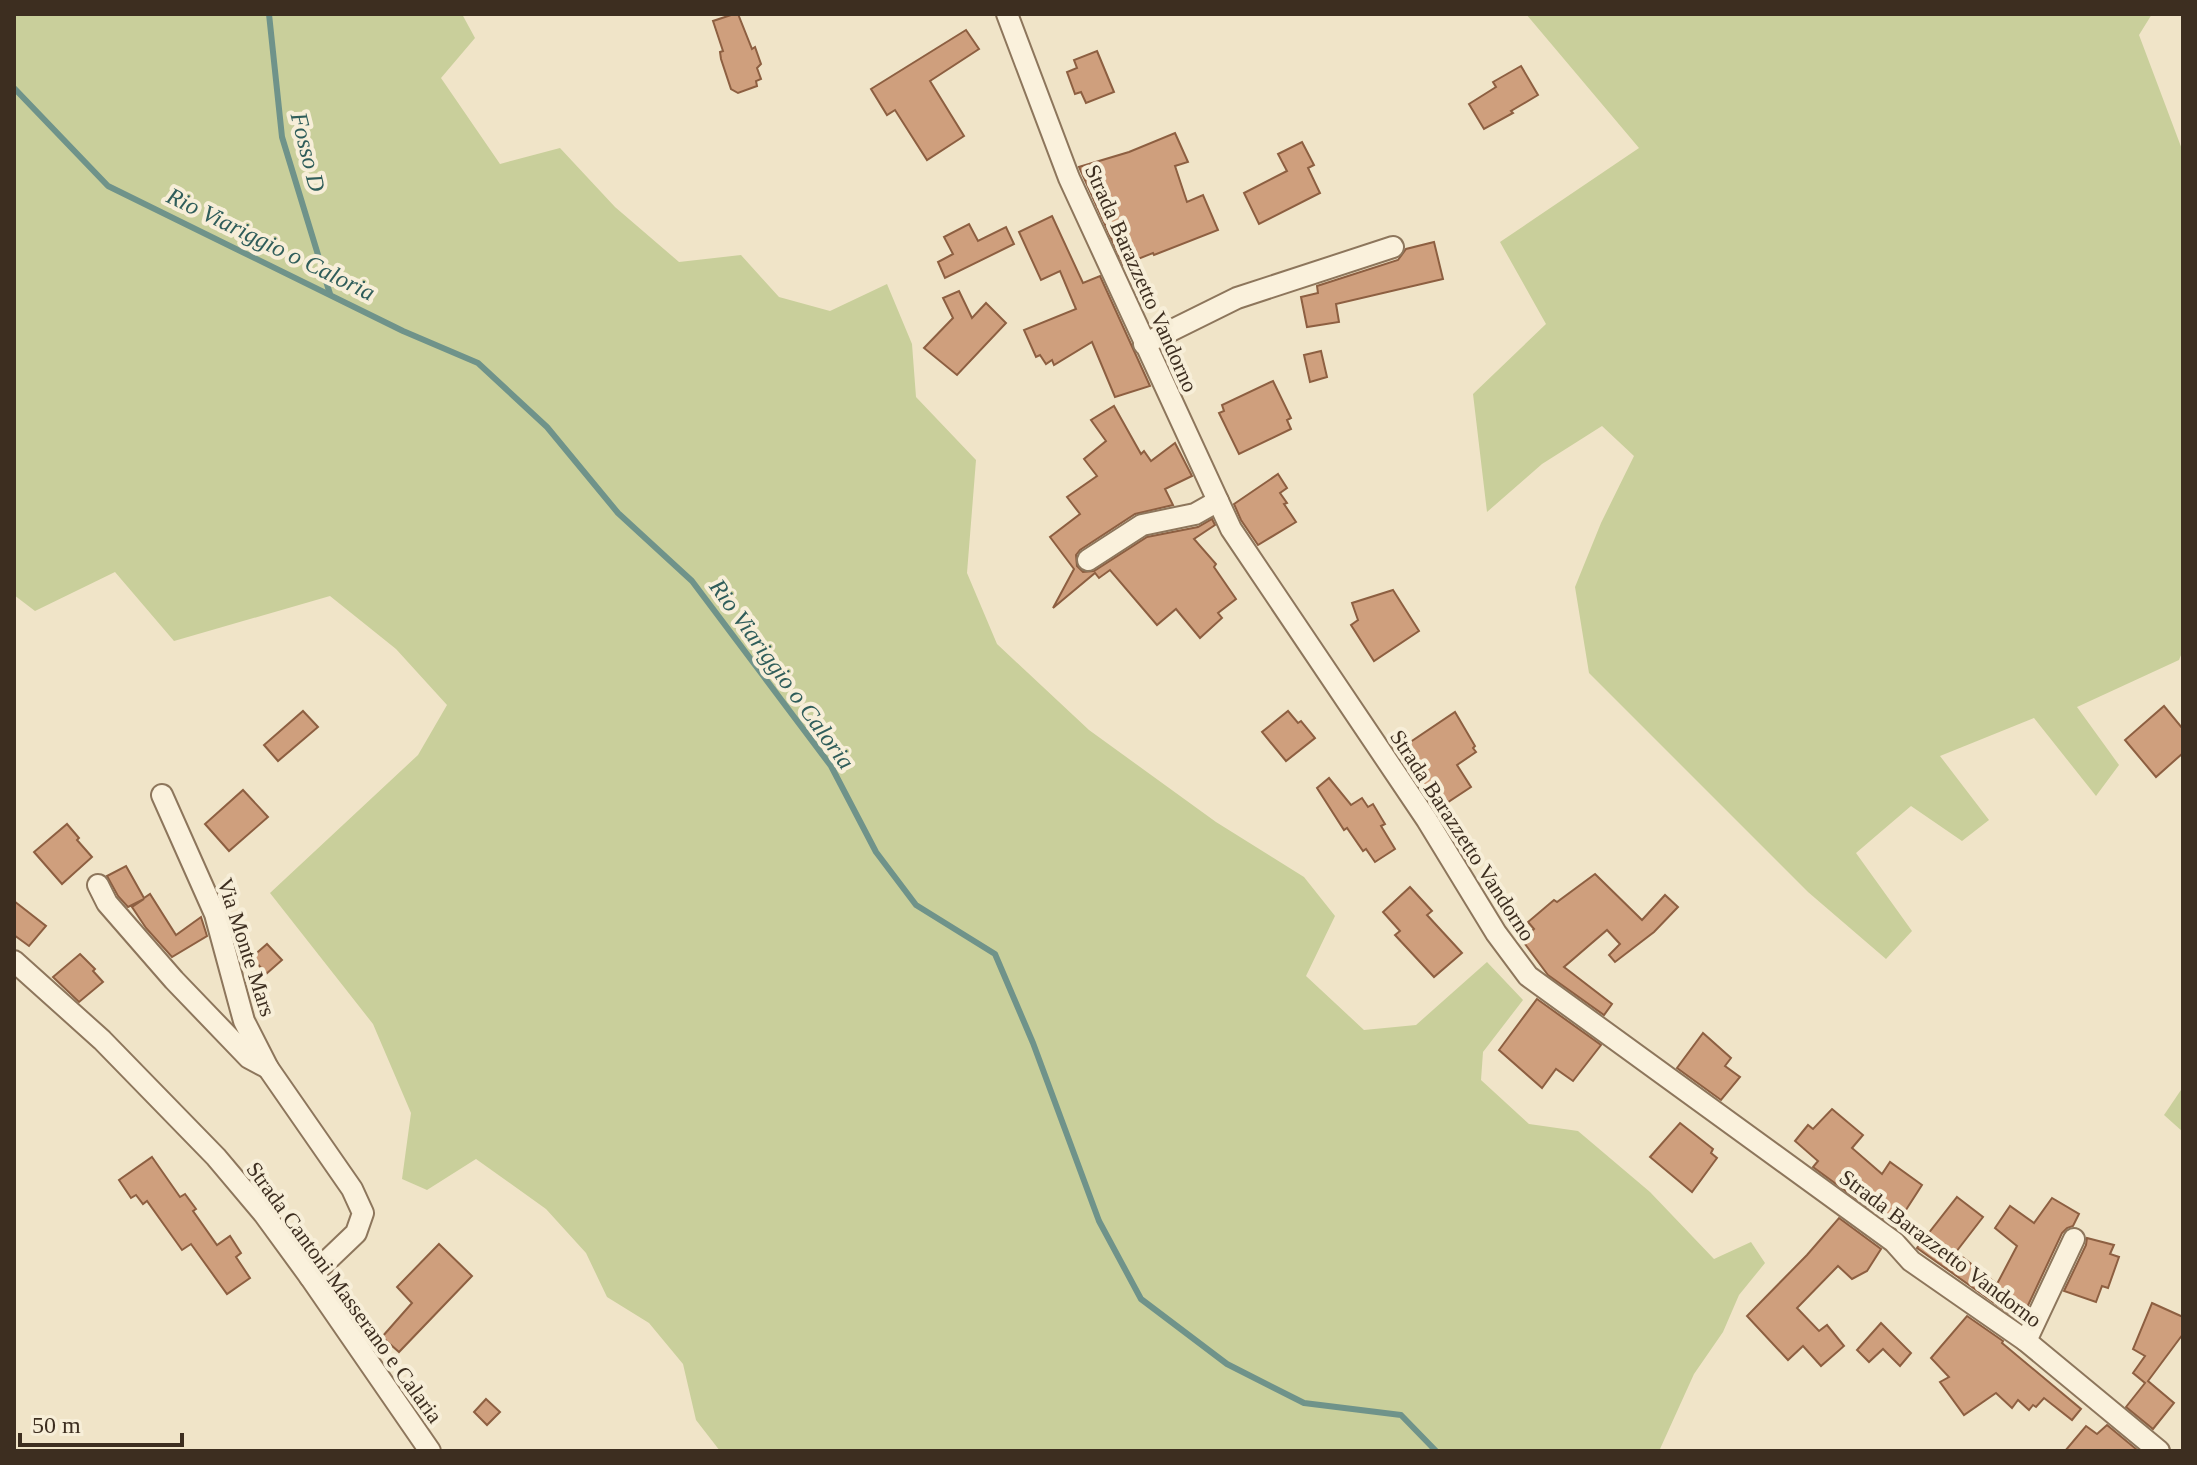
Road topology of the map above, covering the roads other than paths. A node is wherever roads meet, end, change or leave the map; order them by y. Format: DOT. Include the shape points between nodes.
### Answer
graph roads {
  1 [pos="1007,14"];
  2 [pos="1393,247"];
  3 [pos="1144,344"];
  4 [pos="1218,501"];
  5 [pos="1088,560"];
  6 [pos="162,795"];
  7 [pos="98,885"];
  8 [pos="14,961"];
  9 [pos="268,1068"];
  10 [pos="2074,1239"];
  11 [pos="310,1277"];
  12 [pos="2026,1341"];
  13 [pos="430,1451"];
  14 [pos="2159,1451"];
  1 -- 3 [label="street, Strada Barazzetto Vandorno" via="1069,178"];
  2 -- 3 [label="street" via="1237,298"];
  3 -- 4 [label="street, Strada Barazzetto Vandorno"];
  4 -- 5 [label="street" via="1195,514 1142,525"];
  4 -- 12 [label="street, Strada Barazzetto Vandorno" via="1231,529 1528,976"];
  6 -- 9 [label="street, Via Monte Mars" via="215,914 244,1021"];
  7 -- 9 [label="street, Via Monte Mars" via="107,903 174,980 249,1058"];
  8 -- 11 [label="street, Strada Cantoni Masserano e Calaria" via="102,1040 216,1157"];
  9 -- 11 [label="street, Via Monte Mars" via="363,1213 356,1233"];
  10 -- 12 [label="street"];
  11 -- 13 [label="street, Strada Cantoni Masserano e Calaria"];
  12 -- 14 [label="street, Strada Barazzetto Vandorno"];
}
